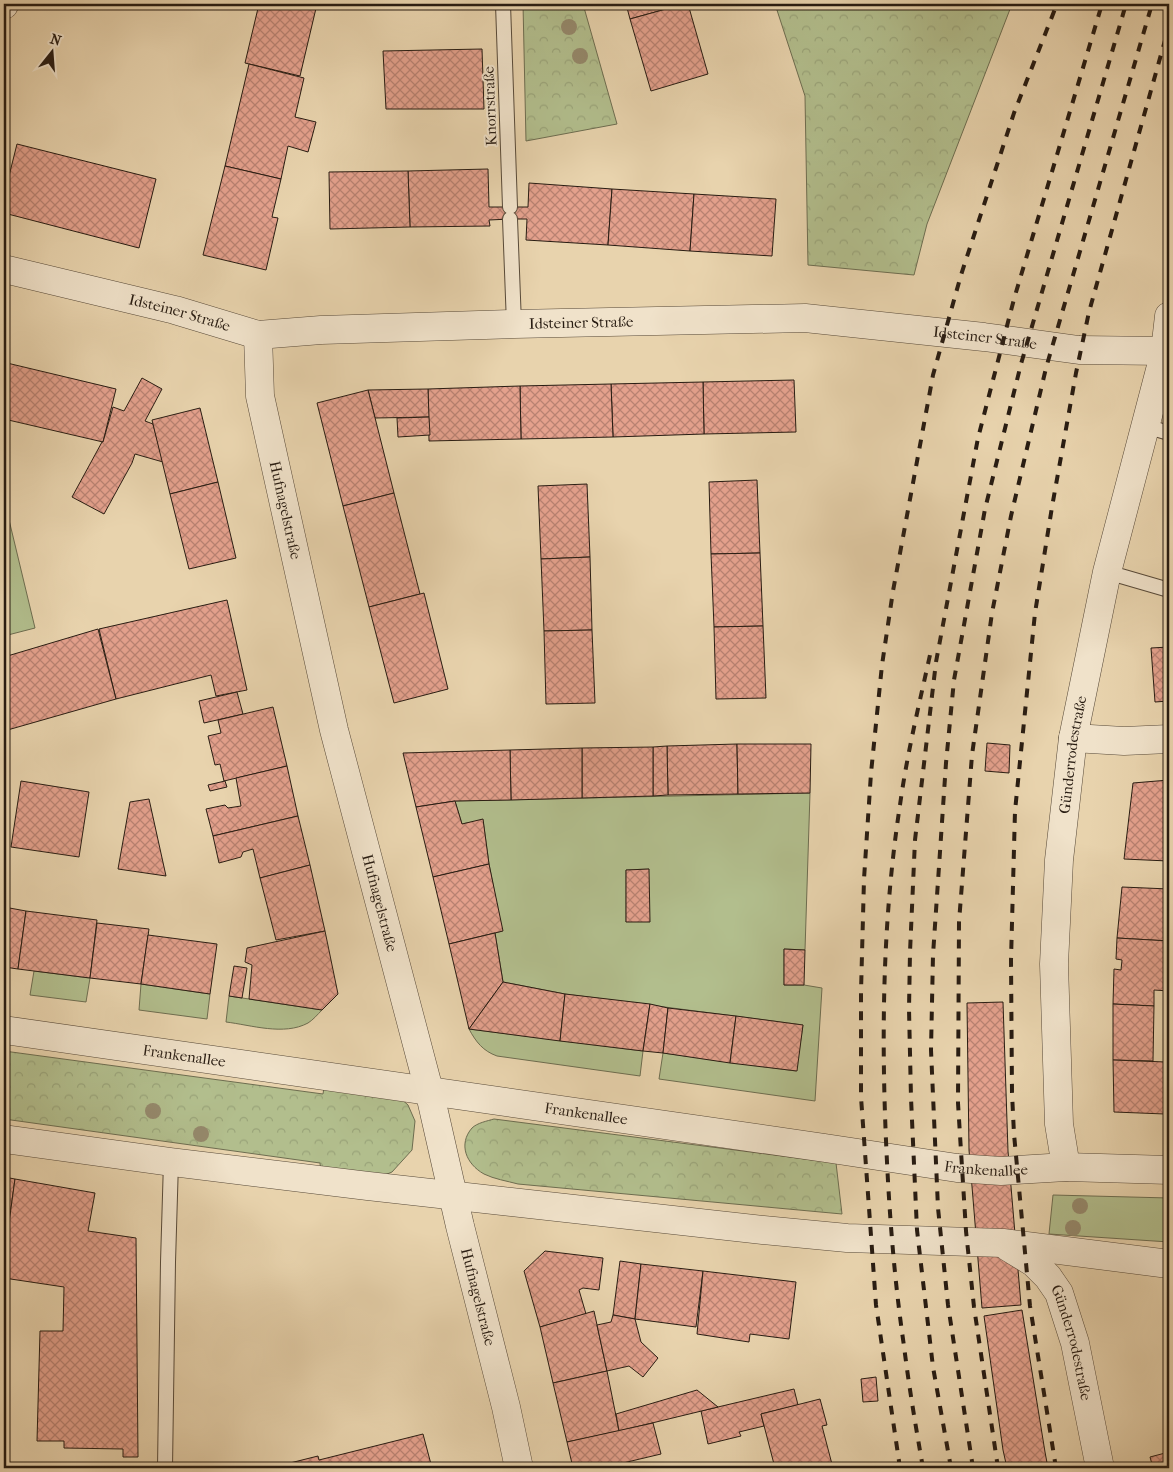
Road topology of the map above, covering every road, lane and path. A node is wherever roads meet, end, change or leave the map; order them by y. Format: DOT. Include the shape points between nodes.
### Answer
graph roads {
  1 [pos="503,4"];
  2 [pos="4,270"];
  3 [pos="1169,316"];
  4 [pos="514,324"];
  5 [pos="258,335"];
  6 [pos="1168,348"];
  7 [pos="1157,429"];
  8 [pos="1106,572"];
  9 [pos="1169,590"];
  10 [pos="1073,738"];
  11 [pos="1169,739"];
  12 [pos="4,1030"];
  13 [pos="429,1090"];
  14 [pos="4,1139"];
  15 [pos="171,1162"];
  16 [pos="1066,1167"];
  17 [pos="1169,1170"];
  18 [pos="453,1195"];
  19 [pos="1003,1244"];
  20 [pos="1169,1264"];
  21 [pos="165,1468"];
  22 [pos="519,1468"];
  23 [pos="1100,1468"];
  1 -- 4 [label="lane, Knorrstraße"];
  2 -- 5 [label="street, Idsteiner Straße" via="175,310"];
  3 -- 6 [label="street, Günderrodestraße"];
  4 -- 5 [label="street, Idsteiner Straße"];
  4 -- 6 [label="street, Idsteiner Straße" via="805,318 1079,350"];
  5 -- 13 [label="street, Hufnagelstraße" via="260,396 334,730"];
  6 -- 7 [label="street, Günderrodestraße"];
  7 -- 8 [label="street, Günderrodestraße"];
  8 -- 9 [label="lane"];
  8 -- 10 [label="street, Günderrodestraße"];
  10 -- 11 [label="street"];
  10 -- 16 [label="street, Günderrodestraße" via="1059,860 1054,964 1059,1124"];
  12 -- 13 [label="street, Frankenallee"];
  13 -- 16 [label="street, Frankenallee" via="957,1168 1001,1171"];
  13 -- 18 [label="street, Hufnagelstraße"];
  14 -- 15 [label="street"];
  15 -- 18 [label="street"];
  15 -- 21 [label="lane"];
  16 -- 17 [label="street, Frankenallee"];
  18 -- 19 [label="street" via="847,1238"];
  18 -- 22 [label="street, Hufnagelstraße"];
  19 -- 20 [label="street"];
  19 -- 23 [label="street, Günderrodestraße" via="1034,1263 1059,1293 1075,1343"];
}
